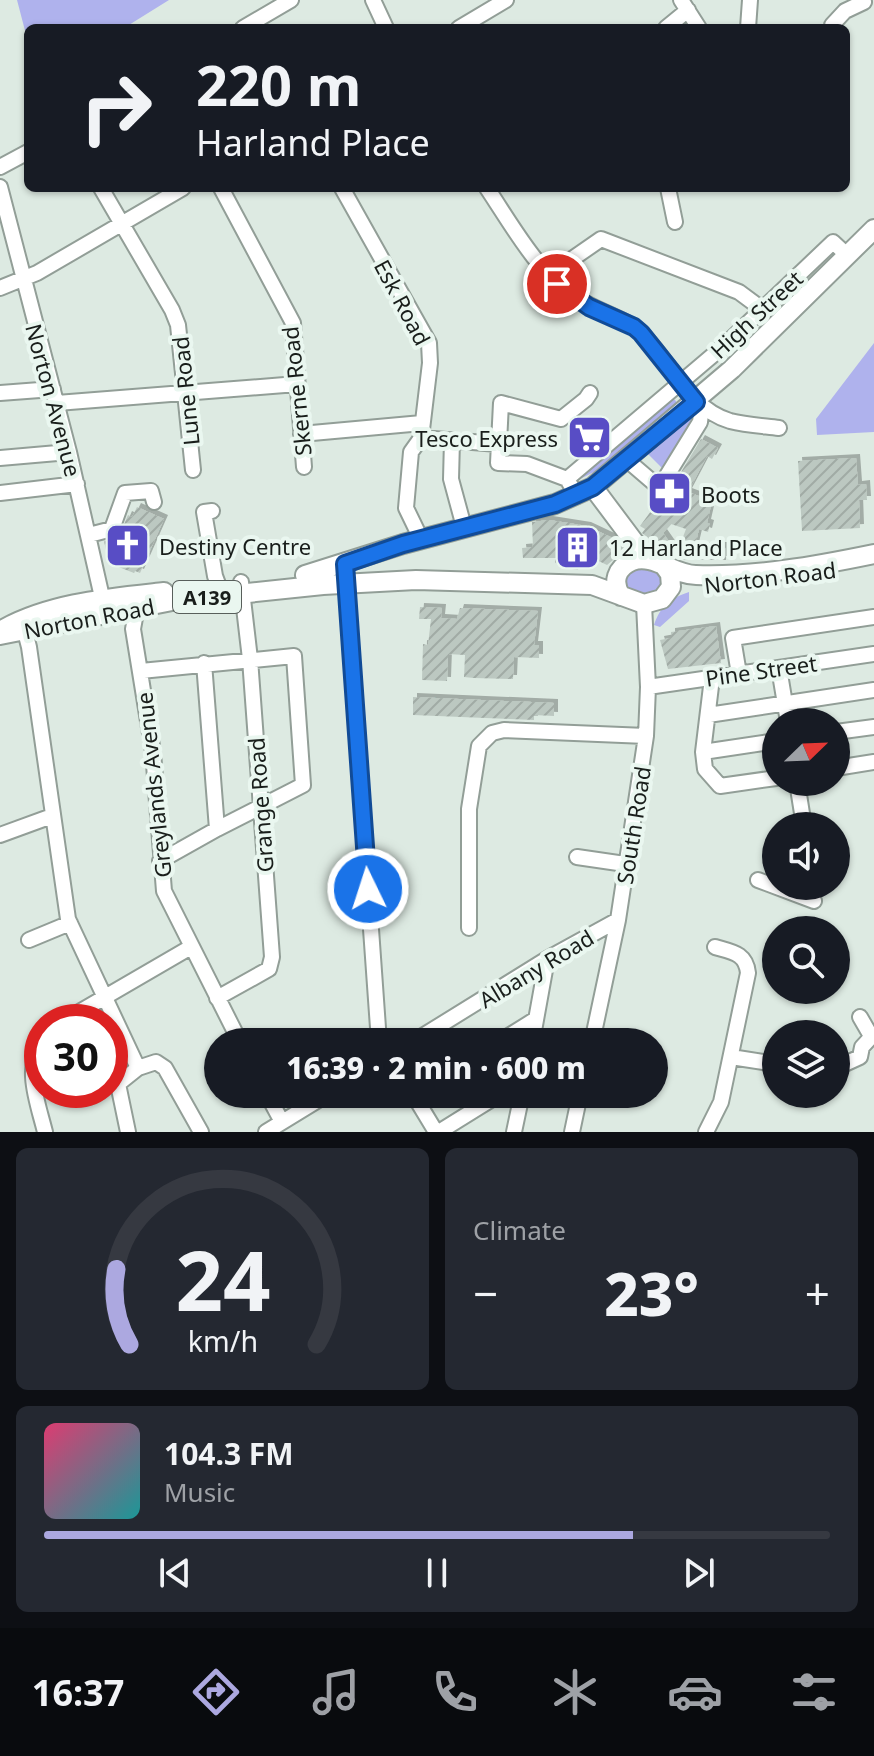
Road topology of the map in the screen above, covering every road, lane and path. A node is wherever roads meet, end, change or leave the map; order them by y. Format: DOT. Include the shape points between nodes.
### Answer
graph roads {
  1 [pos="291,0"];
  2 [pos="373,0"];
  3 [pos="506,0"];
  4 [pos="750,0"];
  5 [pos="864,2"];
  6 [pos="684,5"];
  7 [pos="841,6"];
  8 [pos="250,24"];
  9 [pos="384,24"];
  10 [pos="466,24"];
  11 [pos="669,24"];
  12 [pos="696,24"];
  13 [pos="748,24"];
  14 [pos="24,154"];
  15 [pos="0,167"];
  16 [pos="0,187"];
  17 [pos="103,192"];
  18 [pos="176,192"];
  19 [pos="223,192"];
  20 [pos="344,192"];
  21 [pos="490,192"];
  22 [pos="669,192"];
  23 [pos="687,200"];
  24 [pos="671,204"];
  25 [pos="675,222"];
  26 [pos="121,223"];
  27 [pos="5,226"];
  28 [pos="874,229"];
  29 [pos="848,256"];
  30 [pos="549,275"];
  31 [pos="22,279"];
  32 [pos="0,288"];
  33 [pos="762,309"];
  34 [pos="680,381"];
  35 [pos="297,384"];
  36 [pos="0,393"];
  37 [pos="186,393"];
  38 [pos="590,393"];
  39 [pos="55,396"];
  40 [pos="696,402"];
  41 [pos="779,428"];
  42 [pos="422,430"];
  43 [pos="301,434"];
  44 [pos="452,440"];
  45 [pos="498,444"];
  46 [pos="69,452"];
  47 [pos="0,458"];
  48 [pos="627,460"];
  49 [pos="304,467"];
  50 [pos="193,470"];
  51 [pos="77,484"];
  52 [pos="579,487"];
  53 [pos="0,493"];
  54 [pos="154,502"];
  55 [pos="212,511"];
  56 [pos="464,527"];
  57 [pos="89,535"];
  58 [pos="421,539"];
  59 [pos="634,552"];
  60 [pos="874,554"];
  61 [pos="659,564"];
  62 [pos="874,564"];
  63 [pos="346,573"];
  64 [pos="617,574"];
  65 [pos="218,584"];
  66 [pos="592,585"];
  67 [pos="242,587"];
  68 [pos="667,594"];
  69 [pos="621,596"];
  70 [pos="644,604"];
  71 [pos="105,607"];
  72 [pos="137,607"];
  73 [pos="874,617"];
  74 [pos="24,625"];
  75 [pos="0,633"];
  76 [pos="874,654"];
  77 [pos="250,659"];
  78 [pos="204,663"];
  79 [pos="779,668"];
  80 [pos="141,671"];
  81 [pos="739,674"];
  82 [pos="712,678"];
  83 [pos="648,687"];
  84 [pos="874,690"];
  85 [pos="785,703"];
  86 [pos="786,708"];
  87 [pos="708,715"];
  88 [pos="874,727"];
  89 [pos="850,730"];
  90 [pos="646,736"];
  91 [pos="762,743"];
  92 [pos="703,752"];
  93 [pos="874,762"];
  94 [pos="850,766"];
  95 [pos="762,780"];
  96 [pos="260,807"];
  97 [pos="52,816"];
  98 [pos="217,829"];
  99 [pos="0,835"];
  100 [pos="577,857"];
  101 [pos="160,861"];
  102 [pos="625,864"];
  103 [pos="758,880"];
  104 [pos="762,881"];
  105 [pos="618,920"];
  106 [pos="70,923"];
  107 [pos="467,932"];
  108 [pos="29,940"];
  109 [pos="191,947"];
  110 [pos="715,947"];
  111 [pos="547,959"];
  112 [pos="105,997"];
  113 [pos="217,998"];
  114 [pos="93,1004"];
  115 [pos="860,1017"];
  116 [pos="536,1019"];
  117 [pos="233,1028"];
  118 [pos="378,1028"];
  119 [pos="436,1028"];
  120 [pos="522,1028"];
  121 [pos="534,1028"];
  122 [pos="593,1028"];
  123 [pos="873,1035"];
  124 [pos="731,1057"];
  125 [pos="867,1059"];
  126 [pos="762,1062"];
  127 [pos="138,1068"];
  128 [pos="40,1108"];
  129 [pos="274,1108"];
  130 [pos="305,1108"];
  131 [pos="422,1108"];
  132 [pos="477,1108"];
  133 [pos="519,1108"];
  134 [pos="577,1108"];
  135 [pos="282,1122"];
  136 [pos="45,1132"];
  137 [pos="128,1132"];
  138 [pos="201,1132"];
  139 [pos="266,1132"];
  140 [pos="437,1132"];
  141 [pos="514,1132"];
  142 [pos="572,1132"];
  143 [pos="706,1132"];
  1 -- 8 [label="street"];
  2 -- 9 [label="street"];
  3 -- 10 [label="street"];
  4 -- 13 [label="street"];
  5 -- 7 [label="street"];
  6 -- 11 [label="street"];
  6 -- 12 [label="street"];
  14 -- 15 [label="street"];
  16 -- 27 [label="street, Norton Avenue"];
  17 -- 26 [label="street, Lune Road"];
  18 -- 26 [label="street"];
  19 -- 35 [label="street, Skerne Road" via="293,323"];
  20 -- 42 [label="street, Esk Road" via="429,343"];
  21 -- 30 [label="street"];
  22 -- 24 [label="street"];
  23 -- 24 [label="street"];
  24 -- 25 [label="street"];
  26 -- 31 [label="street"];
  26 -- 37 [label="street, Lune Road" via="178,325"];
  27 -- 31 [label="street, Norton Avenue"];
  28 -- 29 [label="main road, High Street"];
  29 -- 33 [label="street, High Street" via="833,242"];
  29 -- 40 [label="main road, High Street"];
  30 -- 33 [label="street" via="601,239 739,292"];
  30 -- 34 [label="street" via="589,307 634,327"];
  31 -- 32 [label="street"];
  31 -- 39 [label="street, Norton Avenue"];
  33 -- 34 [label="street, High Street"];
  34 -- 40 [label="street"];
  34 -- 52 [label="street, High Street"];
  35 -- 37 [label="street"];
  35 -- 43 [label="street, Skerne Road"];
  36 -- 39 [label="street"];
  37 -- 39 [label="street"];
  37 -- 50 [label="street, Lune Road"];
  38 -- 45 [label="street" via="561,419 501,403"];
  39 -- 46 [label="street, Norton Avenue"];
  40 -- 41 [label="street" via="732,421"];
  40 -- 48 [label="main road, High Street"];
  40 -- 48 [label="street" via="700,422 663,482 650,481"];
  42 -- 43 [label="street"];
  42 -- 44 [label="street"];
  42 -- 58 [label="street, Esk Road" via="411,452 406,508"];
  43 -- 49 [label="street, Skerne Road"];
  44 -- 45 [label="street"];
  44 -- 56 [label="street" via="451,479"];
  45 -- 52 [label="street" via="498,463 527,464"];
  46 -- 47 [label="street"];
  46 -- 51 [label="street, Norton Avenue"];
  48 -- 52 [label="main road, High Street"];
  51 -- 53 [label="street"];
  51 -- 57 [label="street, Norton Avenue"];
  52 -- 56 [label="main road, High Street" via="555,504"];
  52 -- 59 [label="main road"];
  54 -- 57 [label="street" via="151,491 125,493 112,529"];
  55 -- 65 [label="street" via="204,512"];
  56 -- 58 [label="main road, High Street"];
  57 -- 71 [label="street, Norton Avenue"];
  58 -- 63 [label="main road, High Street"];
  59 -- 61 [label="main road"];
  59 -- 64 [label="main road, A139"];
  60 -- 61 [label="main road, Norton Road" via="753,574 692,575"];
  61 -- 68 [label="main road" via="672,581"];
  62 -- 68 [label="main road, Norton Road" via="727,587 687,587"];
  63 -- 66 [label="main road, Norton Road / A139"];
  63 -- 67 [label="main road, Norton Road / A139"];
  63 -- 67 [label="main road, Norton Road / A139"];
  63 -- 118 [label="street"];
  64 -- 66 [label="main road, Norton Road / A139"];
  64 -- 69 [label="main road"];
  65 -- 67 [label="main road, Norton Road / A139"];
  65 -- 71 [label="main road, Norton Road / A139"];
  66 -- 69 [label="main road, Norton Road / A139"];
  67 -- 72 [label="main road, Norton Road / A139"];
  67 -- 77 [label="street, Grange Road"];
  68 -- 70 [label="main road"];
  69 -- 70 [label="main road, A139"];
  70 -- 83 [label="street, South Road"];
  71 -- 72 [label="main road, Norton Road / A139"];
  71 -- 74 [label="main road, Norton Road / A139"];
  72 -- 80 [label="street, Greylands Avenue" via="133,629"];
  73 -- 81 [label="street" via="733,638"];
  74 -- 75 [label="main road, Norton Road / A139"];
  74 -- 97 [label="street"];
  76 -- 79 [label="street, Pine Street"];
  77 -- 78 [label="street"];
  77 -- 96 [label="street, Grange Road"];
  77 -- 96 [label="street" via="294,656 303,785"];
  78 -- 80 [label="street"];
  78 -- 98 [label="street"];
  79 -- 81 [label="street, Pine Street"];
  79 -- 85 [label="street"];
  80 -- 101 [label="street, Greylands Avenue"];
  81 -- 82 [label="street, Pine Street"];
  82 -- 83 [label="street, Pine Street"];
  82 -- 87 [label="street"];
  83 -- 90 [label="street, South Road"];
  84 -- 85 [label="street"];
  85 -- 86 [label="street"];
  85 -- 87 [label="street"];
  87 -- 92 [label="street"];
  88 -- 89 [label="street"];
  90 -- 102 [label="street, South Road"];
  90 -- 107 [label="street" via="504,730 485,738 479,746 469,809"];
  91 -- 92 [label="street"];
  92 -- 95 [label="street" via="705,769 720,786"];
  93 -- 94 [label="street"];
  96 -- 98 [label="street"];
  96 -- 113 [label="street, Grange Road" via="272,957 269,969"];
  97 -- 99 [label="street"];
  97 -- 106 [label="street"];
  98 -- 101 [label="street"];
  100 -- 102 [label="street"];
  101 -- 109 [label="street, Greylands Avenue" via="164,891"];
  102 -- 105 [label="street, South Road"];
  103 -- 104 [label="street"];
  105 -- 111 [label="street, Albany Road"];
  105 -- 122 [label="street, South Road"];
  106 -- 108 [label="street"];
  106 -- 112 [label="street"];
  109 -- 112 [label="street"];
  109 -- 113 [label="street, Greylands Avenue"];
  110 -- 124 [label="street" via="739,954 747,964"];
  111 -- 116 [label="street"];
  111 -- 119 [label="street, Albany Road"];
  112 -- 114 [label="street"];
  112 -- 127 [label="street"];
  113 -- 117 [label="street, Greylands Avenue"];
  115 -- 123 [label="street"];
  116 -- 120 [label="street"];
  116 -- 121 [label="street"];
  123 -- 125 [label="street" via="862,1047"];
  124 -- 126 [label="street"];
  124 -- 143 [label="street" via="721,1102"];
  127 -- 137 [label="street" via="117,1090"];
  127 -- 138 [label="street" via="161,1063"];
  128 -- 136 [label="street"];
  129 -- 135 [label="street"];
  130 -- 135 [label="street"];
  131 -- 140 [label="street"];
  132 -- 140 [label="street"];
  133 -- 141 [label="street"];
  134 -- 142 [label="street"];
  135 -- 139 [label="street"];
}
